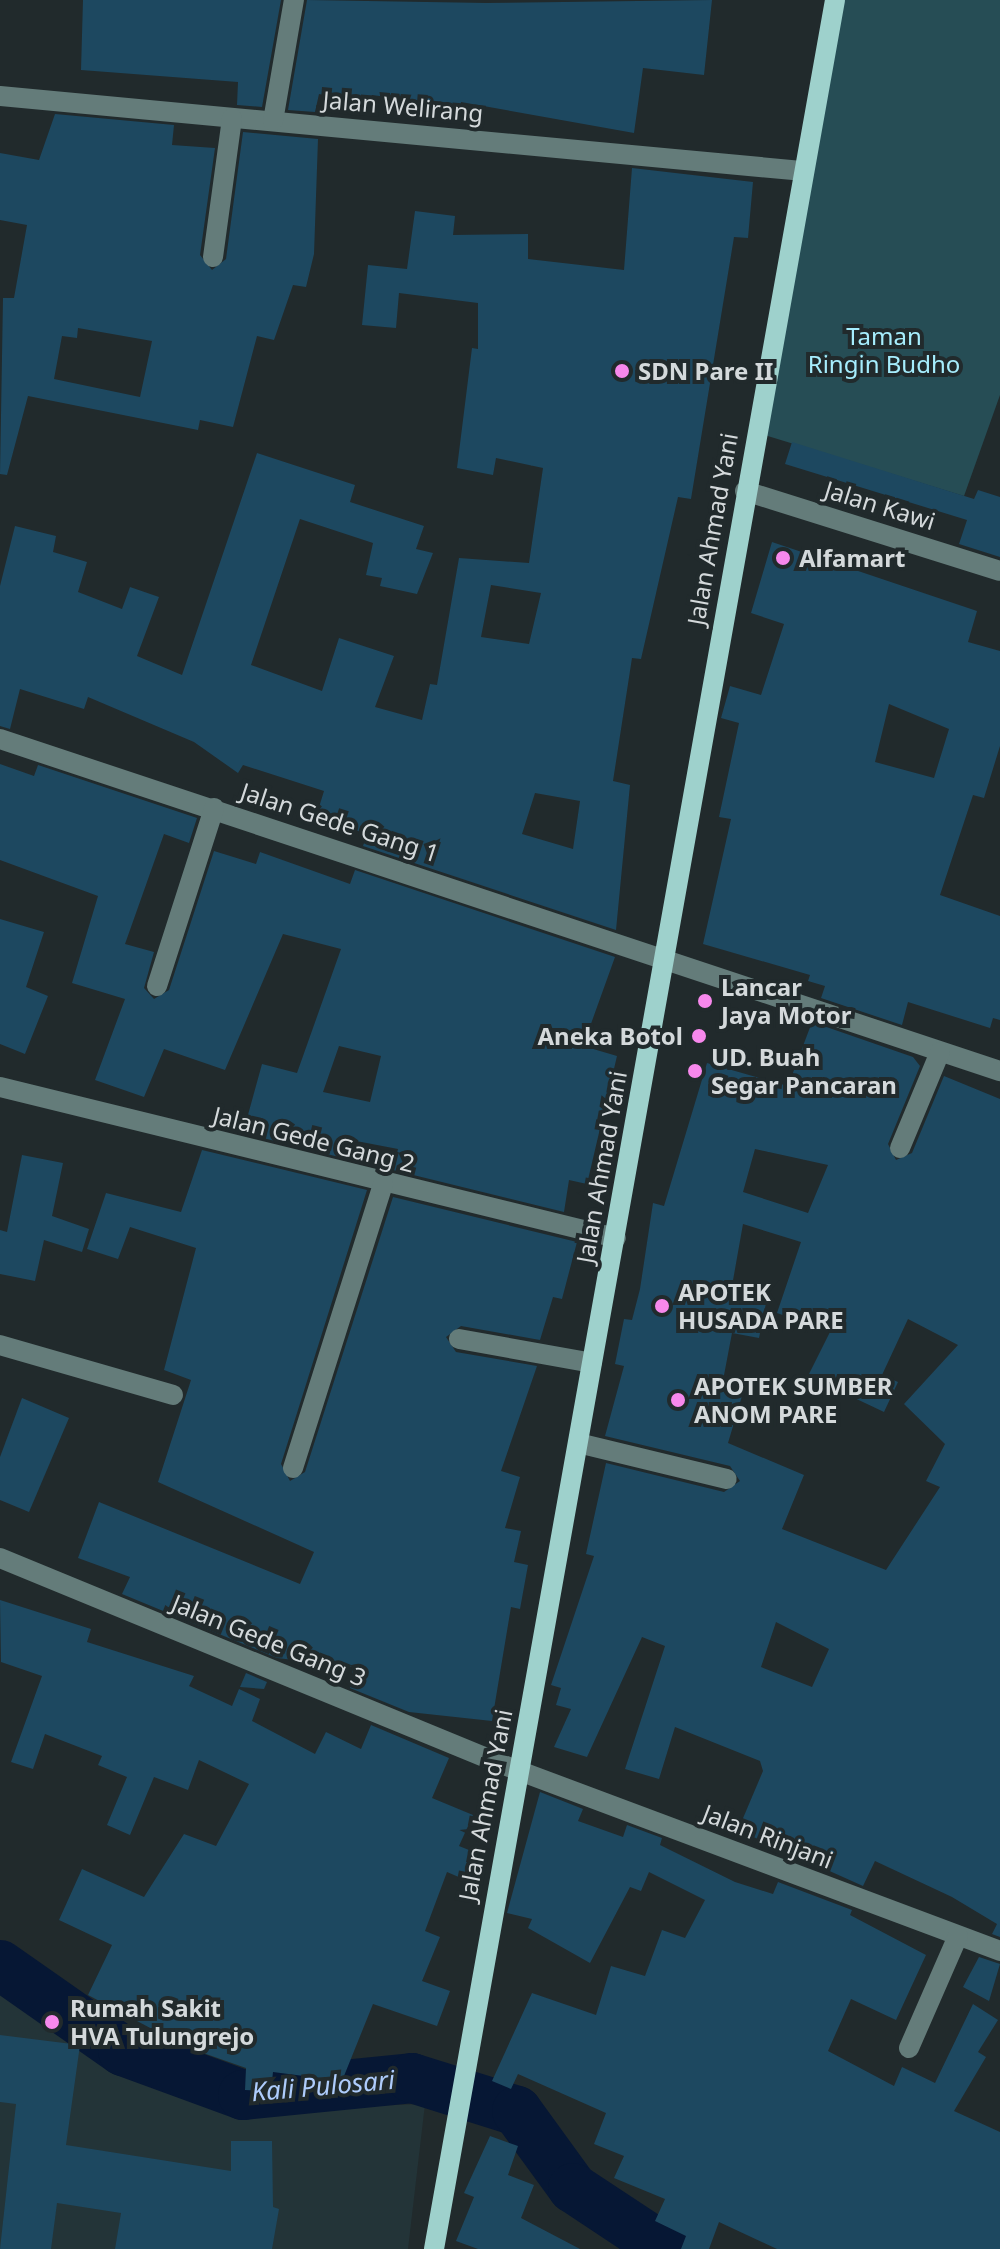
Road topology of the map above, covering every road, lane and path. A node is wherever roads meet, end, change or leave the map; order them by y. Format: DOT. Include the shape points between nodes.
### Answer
graph roads {
  1 [pos="294,0"];
  2 [pos="835,0"];
  3 [pos="0,96"];
  4 [pos="232,118"];
  5 [pos="273,121"];
  6 [pos="802,171"];
  7 [pos="213,257"];
  8 [pos="745,491"];
  9 [pos="1000,571"];
  10 [pos="0,739"];
  11 [pos="214,808"];
  12 [pos="664,954"];
  13 [pos="157,986"];
  14 [pos="940,1052"];
  15 [pos="1000,1071"];
  16 [pos="0,1087"];
  17 [pos="900,1148"];
  18 [pos="383,1184"];
  19 [pos="616,1238"];
  20 [pos="459,1339"];
  21 [pos="0,1345"];
  22 [pos="592,1363"];
  23 [pos="173,1395"];
  24 [pos="578,1443"];
  25 [pos="293,1468"];
  26 [pos="727,1479"];
  27 [pos="0,1558"];
  28 [pos="518,1770"];
  29 [pos="958,1936"];
  30 [pos="1000,1951"];
  31 [pos="909,2048"];
  32 [pos="434,2249"];
  1 -- 5 [label="street"];
  2 -- 6 [label="main road, Jalan Ahmad Yani"];
  3 -- 4 [label="street, Jalan Welirang"];
  4 -- 5 [label="street, Jalan Welirang"];
  4 -- 7 [label="street"];
  5 -- 6 [label="street, Jalan Welirang"];
  6 -- 8 [label="main road, Jalan Ahmad Yani"];
  8 -- 9 [label="street, Jalan Kawi"];
  8 -- 12 [label="main road, Jalan Ahmad Yani"];
  10 -- 11 [label="street, Jalan Gede Gang 1"];
  11 -- 12 [label="street, Jalan Gede Gang 1"];
  11 -- 13 [label="street"];
  12 -- 14 [label="street, Jalan Gede Gang 1"];
  12 -- 19 [label="main road, Jalan Ahmad Yani"];
  14 -- 15 [label="street, Jalan Gede Gang 1"];
  14 -- 17 [label="street"];
  16 -- 18 [label="street, Jalan Gede Gang 2"];
  18 -- 19 [label="street, Jalan Gede Gang 2"];
  18 -- 25 [label="street"];
  19 -- 22 [label="main road, Jalan Ahmad Yani"];
  20 -- 22 [label="street"];
  21 -- 23 [label="street"];
  22 -- 24 [label="main road, Jalan Ahmad Yani"];
  24 -- 26 [label="street"];
  24 -- 28 [label="main road, Jalan Ahmad Yani"];
  27 -- 28 [label="street, Jalan Gede Gang 3"];
  28 -- 29 [label="street, Jalan Rinjani"];
  28 -- 32 [label="main road, Jalan Ahmad Yani"];
  29 -- 30 [label="street, Jalan Rinjani"];
  29 -- 31 [label="street"];
}
